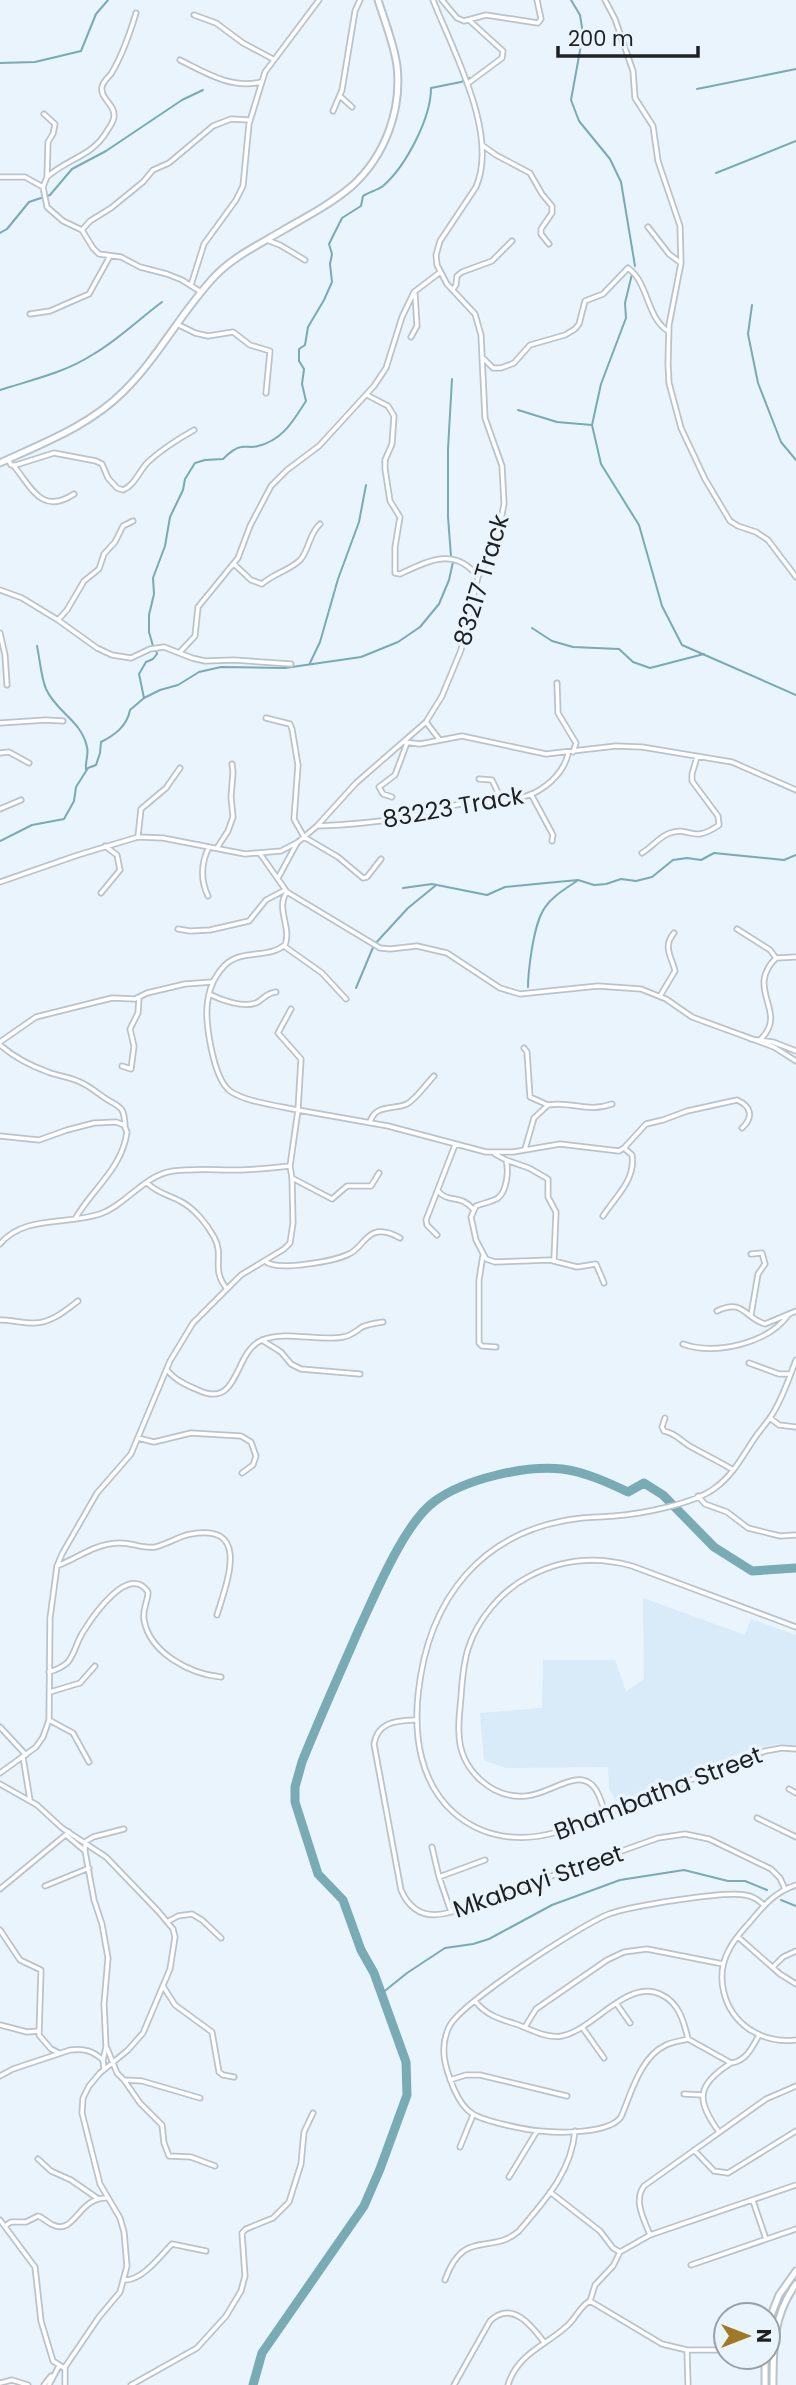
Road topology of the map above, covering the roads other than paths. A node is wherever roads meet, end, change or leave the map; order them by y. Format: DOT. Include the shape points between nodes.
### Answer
graph roads {
  1 [pos="319,0"];
  2 [pos="360,0"];
  3 [pos="378,0"];
  4 [pos="433,0"];
  5 [pos="442,0"];
  6 [pos="537,0"];
  7 [pos="605,0"];
  8 [pos="136,13"];
  9 [pos="194,15"];
  10 [pos="470,21"];
  11 [pos="180,60"];
  12 [pos="273,60"];
  13 [pos="261,82"];
  14 [pos="467,84"];
  15 [pos="340,96"];
  16 [pos="352,107"];
  17 [pos="333,111"];
  18 [pos="44,114"];
  19 [pos="250,120"];
  20 [pos="482,145"];
  21 [pos="0,177"];
  22 [pos="47,177"];
  23 [pos="43,187"];
  24 [pos="648,227"];
  25 [pos="82,230"];
  26 [pos="267,240"];
  27 [pos="512,241"];
  28 [pos="549,244"];
  29 [pos="110,256"];
  30 [pos="304,260"];
  31 [pos="681,263"];
  32 [pos="439,273"];
  33 [pos="191,285"];
  34 [pos="453,289"];
  35 [pos="201,292"];
  36 [pos="414,292"];
  37 [pos="30,314"];
  38 [pos="177,324"];
  39 [pos="668,331"];
  40 [pos="411,337"];
  41 [pos="480,356"];
  42 [pos="266,393"];
  43 [pos="367,395"];
  44 [pos="194,430"];
  45 [pos="8,459"];
  46 [pos="0,463"];
  47 [pos="13,465"];
  48 [pos="74,494"];
  49 [pos="133,521"];
  50 [pos="320,524"];
  51 [pos="233,564"];
  52 [pos="796,576"];
  53 [pos="478,577"];
  54 [pos="0,590"];
  55 [pos="58,620"];
  56 [pos="0,632"];
  57 [pos="180,652"];
  58 [pos="291,664"];
  59 [pos="557,683"];
  60 [pos="7,685"];
  61 [pos="266,718"];
  62 [pos="63,721"];
  63 [pos="426,722"];
  64 [pos="0,723"];
  65 [pos="439,739"];
  66 [pos="405,743"];
  67 [pos="1,752"];
  68 [pos="571,752"];
  69 [pos="560,753"];
  70 [pos="697,757"];
  71 [pos="29,763"];
  72 [pos="232,764"];
  73 [pos="565,764"];
  74 [pos="180,768"];
  75 [pos="479,779"];
  76 [pos="796,790"];
  77 [pos="531,794"];
  78 [pos="392,797"];
  79 [pos="21,800"];
  80 [pos="502,801"];
  81 [pos="0,809"];
  82 [pos="317,826"];
  83 [pos="138,837"];
  84 [pos="304,837"];
  85 [pos="552,841"];
  86 [pos="298,842"];
  87 [pos="105,846"];
  88 [pos="209,847"];
  89 [pos="217,849"];
  90 [pos="642,853"];
  91 [pos="261,854"];
  92 [pos="381,859"];
  93 [pos="278,878"];
  94 [pos="0,883"];
  95 [pos="286,891"];
  96 [pos="102,893"];
  97 [pos="208,896"];
  98 [pos="178,929"];
  99 [pos="737,929"];
  100 [pos="674,933"];
  101 [pos="284,946"];
  102 [pos="796,957"];
  103 [pos="776,958"];
  104 [pos="213,982"];
  105 [pos="276,992"];
  106 [pos="209,994"];
  107 [pos="660,996"];
  108 [pos="139,998"];
  109 [pos="346,999"];
  110 [pos="291,1009"];
  111 [pos="761,1039"];
  112 [pos="749,1040"];
  113 [pos="0,1043"];
  114 [pos="524,1048"];
  115 [pos="796,1051"];
  116 [pos="796,1061"];
  117 [pos="122,1066"];
  118 [pos="434,1076"];
  119 [pos="612,1104"];
  120 [pos="548,1105"];
  121 [pos="298,1110"];
  122 [pos="370,1122"];
  123 [pos="125,1126"];
  124 [pos="742,1128"];
  125 [pos="0,1136"];
  126 [pos="455,1145"];
  127 [pos="624,1148"];
  128 [pos="525,1149"];
  129 [pos="494,1153"];
  130 [pos="506,1160"];
  131 [pos="290,1166"];
  132 [pos="379,1173"];
  133 [pos="292,1178"];
  134 [pos="147,1183"];
  135 [pos="438,1191"];
  136 [pos="473,1209"];
  137 [pos="603,1216"];
  138 [pos="75,1219"];
  139 [pos="437,1235"];
  140 [pos="400,1238"];
  141 [pos="0,1244"];
  142 [pos="751,1254"];
  143 [pos="483,1255"];
  144 [pos="554,1260"];
  145 [pos="265,1261"];
  146 [pos="604,1283"];
  147 [pos="227,1289"];
  148 [pos="78,1301"];
  149 [pos="717,1311"];
  150 [pos="796,1311"];
  151 [pos="789,1314"];
  152 [pos="751,1316"];
  153 [pos="0,1320"];
  154 [pos="383,1322"];
  155 [pos="261,1340"];
  156 [pos="683,1344"];
  157 [pos="496,1347"];
  158 [pos="796,1360"];
  159 [pos="749,1363"];
  160 [pos="167,1370"];
  161 [pos="360,1374"];
  162 [pos="790,1374"];
  163 [pos="665,1418"];
  164 [pos="770,1418"];
  165 [pos="796,1427"];
  166 [pos="138,1438"];
  167 [pos="733,1470"];
  168 [pos="242,1474"];
  169 [pos="700,1496"];
  170 [pos="796,1535"];
  171 [pos="57,1566"];
  172 [pos="217,1615"];
  173 [pos="796,1626"];
  174 [pos="94,1667"];
  175 [pos="49,1672"];
  176 [pos="221,1677"];
  177 [pos="49,1692"];
  178 [pos="49,1720"];
  179 [pos="417,1720"];
  180 [pos="0,1727"];
  181 [pos="796,1749"];
  182 [pos="24,1756"];
  183 [pos="89,1762"];
  184 [pos="0,1773"];
  185 [pos="0,1784"];
  186 [pos="789,1789"];
  187 [pos="796,1793"];
  188 [pos="30,1801"];
  189 [pos="605,1813"];
  190 [pos="757,1818"];
  191 [pos="124,1829"];
  192 [pos="67,1833"];
  193 [pos="796,1837"];
  194 [pos="85,1842"];
  195 [pos="432,1847"];
  196 [pos="85,1851"];
  197 [pos="485,1860"];
  198 [pos="89,1868"];
  199 [pos="439,1877"];
  200 [pos="796,1885"];
  201 [pos="45,1886"];
  202 [pos="0,1889"];
  203 [pos="785,1889"];
  204 [pos="764,1905"];
  205 [pos="451,1912"];
  206 [pos="167,1922"];
  207 [pos="0,1930"];
  208 [pos="738,1937"];
  209 [pos="221,1938"];
  210 [pos="796,1951"];
  211 [pos="723,1964"];
  212 [pos="773,1967"];
  213 [pos="796,1984"];
  214 [pos="163,1986"];
  215 [pos="475,2001"];
  216 [pos="616,2003"];
  217 [pos="630,2023"];
  218 [pos="0,2025"];
  219 [pos="525,2027"];
  220 [pos="582,2027"];
  221 [pos="39,2031"];
  222 [pos="759,2035"];
  223 [pos="688,2039"];
  224 [pos="796,2040"];
  225 [pos="106,2047"];
  226 [pos="59,2053"];
  227 [pos="604,2058"];
  228 [pos="103,2060"];
  229 [pos="112,2063"];
  230 [pos="731,2063"];
  231 [pos="104,2069"];
  232 [pos="0,2076"];
  233 [pos="234,2077"];
  234 [pos="124,2080"];
  235 [pos="450,2080"];
  236 [pos="796,2086"];
  237 [pos="684,2094"];
  238 [pos="702,2095"];
  239 [pos="567,2096"];
  240 [pos="200,2098"];
  241 [pos="313,2113"];
  242 [pos="473,2115"];
  243 [pos="537,2131"];
  244 [pos="575,2131"];
  245 [pos="796,2131"];
  246 [pos="719,2132"];
  247 [pos="460,2147"];
  248 [pos="694,2150"];
  249 [pos="38,2159"];
  250 [pos="215,2166"];
  251 [pos="509,2177"];
  252 [pos="796,2185"];
  253 [pos="550,2192"];
  254 [pos="98,2198"];
  255 [pos="106,2198"];
  256 [pos="752,2200"];
  257 [pos="0,2220"];
  258 [pos="5,2226"];
  259 [pos="796,2229"];
  260 [pos="650,2235"];
  261 [pos="766,2239"];
  262 [pos="206,2250"];
  263 [pos="620,2252"];
  264 [pos="691,2265"];
  265 [pos="796,2271"];
  266 [pos="125,2280"];
  267 [pos="445,2280"];
  268 [pos="796,2284"];
  269 [pos="590,2301"];
  270 [pos="777,2301"];
  271 [pos="782,2310"];
  272 [pos="544,2342"];
  273 [pos="687,2350"];
  274 [pos="712,2350"];
  275 [pos="62,2367"];
  276 [pos="0,2383"];
  277 [pos="28,2385"];
  278 [pos="46,2385"];
  279 [pos="65,2385"];
  280 [pos="131,2385"];
  281 [pos="454,2385"];
  282 [pos="508,2385"];
  283 [pos="688,2385"];
  1 -- 12 [label="street"];
  2 -- 15 [label="street"];
  3 -- 26 [label="main road" via="398,77 387,136 352,186"];
  4 -- 14 [label="street"];
  5 -- 10 [label="street" via="457,18"];
  6 -- 10 [label="street" via="538,23 486,15"];
  7 -- 31 [label="street" via="633,71 635,98 653,126 658,161 680,226"];
  8 -- 22 [label="street" via="102,87 113,109 113,121 90,151"];
  9 -- 12 [label="street" via="220,25"];
  10 -- 14 [label="street" via="503,55"];
  11 -- 13 [label="street" via="230,83"];
  12 -- 13 [label="street"];
  13 -- 19 [label="street"];
  14 -- 20 [label="street"];
  15 -- 16 [label="street"];
  15 -- 17 [label="street"];
  18 -- 22 [label="street" via="55,124 48,142"];
  19 -- 25 [label="street" via="231,119 213,126"];
  19 -- 33 [label="street" via="243,186 204,243"];
  20 -- 28 [label="street" via="535,179 552,206 540,231"];
  20 -- 32 [label="street" via="478,182 437,249"];
  21 -- 23 [label="street" via="25,177"];
  22 -- 23 [label="street"];
  23 -- 25 [label="street" via="51,211"];
  24 -- 31 [label="street"];
  25 -- 29 [label="street" via="95,252"];
  26 -- 30 [label="street"];
  26 -- 35 [label="main road" via="230,263"];
  27 -- 34 [label="street" via="489,263 457,276"];
  29 -- 33 [label="street"];
  29 -- 37 [label="street" via="89,294 50,311"];
  31 -- 39 [label="street"];
  32 -- 34 [label="street, 83217 Track"];
  32 -- 36 [label="street"];
  33 -- 35 [label="street"];
  34 -- 41 [label="street, 83217 Track" via="475,314"];
  35 -- 38 [label="main road"];
  36 -- 40 [label="street" via="418,320"];
  36 -- 43 [label="street" via="386,368"];
  38 -- 42 [label="street" via="208,336 233,332 250,345 270,351"];
  38 -- 45 [label="main road" via="135,380 106,408"];
  39 -- 41 [label="street" via="659,324 628,268 603,294 584,302 579,324 571,332 530,345 506,367 493,368"];
  39 -- 52 [label="street" via="669,383 693,455 730,521 768,540"];
  41 -- 53 [label="street, 83217 Track" via="485,418 500,458 504,496 497,540"];
  43 -- 51 [label="street" via="319,446 271,486"];
  43 -- 53 [label="street" via="388,406 394,416 393,440 385,463 389,498 400,517 395,573 443,558 465,564"];
  44 -- 47 [label="street" via="160,452 123,490 108,478 101,463 60,453"];
  45 -- 46 [label="main road"];
  45 -- 47 [label="street"];
  47 -- 48 [label="street" via="41,499 59,501"];
  49 -- 55 [label="street" via="123,526 99,569 84,581"];
  50 -- 51 [label="street" via="297,562 262,584"];
  51 -- 57 [label="street" via="200,604 195,636"];
  53 -- 63 [label="street, 83217 Track" via="461,650"];
  54 -- 55 [label="street"];
  55 -- 57 [label="street" via="112,655 131,658 158,647"];
  56 -- 60 [label="street"];
  57 -- 58 [label="street" via="205,661"];
  59 -- 68 [label="street" via="558,713 575,740"];
  61 -- 84 [label="street" via="292,729 298,765 293,816"];
  62 -- 64 [label="street"];
  63 -- 65 [label="street"];
  63 -- 66 [label="street, 83217 Track"];
  65 -- 66 [label="street"];
  65 -- 69 [label="street" via="462,736 531,752"];
  66 -- 78 [label="street" via="395,775 379,787"];
  66 -- 82 [label="street, 83217 Track" via="356,783"];
  67 -- 71 [label="street"];
  68 -- 69 [label="street"];
  68 -- 70 [label="street" via="630,746"];
  68 -- 73 [label="street, 83223 Track"];
  69 -- 73 [label="street"];
  70 -- 76 [label="street" via="738,764"];
  70 -- 90 [label="street" via="692,781 718,816 719,825 698,835 670,833"];
  72 -- 89 [label="street" via="233,817"];
  73 -- 77 [label="street, 83223 Track" via="553,780"];
  74 -- 83 [label="street" via="166,789 141,809"];
  75 -- 80 [label="street" via="492,780"];
  77 -- 80 [label="street, 83223 Track"];
  77 -- 85 [label="street"];
  79 -- 81 [label="street"];
  80 -- 82 [label="street, 83223 Track"];
  82 -- 84 [label="street, 83217 Track"];
  83 -- 87 [label="street"];
  83 -- 88 [label="street"];
  84 -- 86 [label="street, 83217 Track"];
  84 -- 92 [label="street" via="361,878"];
  86 -- 91 [label="street, 83217 Track"];
  86 -- 93 [label="street, 83217 Track"];
  87 -- 94 [label="street"];
  87 -- 96 [label="street" via="117,855 120,870"];
  88 -- 89 [label="street"];
  88 -- 97 [label="street" via="202,879"];
  89 -- 91 [label="street"];
  91 -- 93 [label="street"];
  93 -- 95 [label="street"];
  95 -- 98 [label="street" via="266,900 249,920 210,930"];
  95 -- 101 [label="street" via="288,936"];
  95 -- 107 [label="street" via="375,946 417,946 447,953 512,992 609,986"];
  99 -- 103 [label="street"];
  100 -- 107 [label="street" via="668,950 675,971"];
  101 -- 104 [label="street" via="234,958"];
  101 -- 109 [label="street" via="322,973"];
  102 -- 103 [label="street"];
  103 -- 111 [label="street" via="763,984 771,1014"];
  104 -- 106 [label="street"];
  104 -- 108 [label="street" via="185,984"];
  105 -- 106 [label="street" via="251,1004"];
  106 -- 121 [label="street" via="209,1033 225,1087 238,1096"];
  107 -- 112 [label="street" via="692,1017"];
  108 -- 113 [label="street" via="113,998 36,1017"];
  108 -- 117 [label="street" via="130,1029 134,1046 131,1069"];
  110 -- 121 [label="street" via="278,1033 302,1059"];
  111 -- 112 [label="street"];
  111 -- 115 [label="street"];
  112 -- 116 [label="street" via="780,1050"];
  113 -- 123 [label="street" via="32,1065 81,1082 118,1105 124,1111"];
  114 -- 120 [label="street" via="530,1097"];
  118 -- 122 [label="street" via="409,1102 375,1113"];
  119 -- 120 [label="street" via="590,1109"];
  120 -- 128 [label="street" via="534,1118"];
  121 -- 122 [label="street"];
  121 -- 131 [label="street"];
  122 -- 126 [label="street"];
  123 -- 125 [label="street" via="94,1124 39,1140"];
  123 -- 138 [label="street" via="128,1132 120,1157"];
  124 -- 127 [label="street" via="750,1120 749,1109 732,1101 646,1124"];
  126 -- 129 [label="street"];
  126 -- 135 [label="street"];
  127 -- 128 [label="street" via="615,1151 560,1143"];
  127 -- 137 [label="street" via="632,1156 632,1171"];
  128 -- 129 [label="street"];
  129 -- 130 [label="street"];
  130 -- 136 [label="street" via="508,1170 500,1195"];
  130 -- 144 [label="street" via="548,1179 548,1197 556,1212"];
  131 -- 133 [label="street"];
  131 -- 134 [label="street" via="172,1171"];
  132 -- 133 [label="street" via="371,1186 347,1185 332,1199"];
  133 -- 145 [label="street" via="292,1239"];
  134 -- 138 [label="street" via="108,1210"];
  134 -- 147 [label="street" via="187,1205 207,1227 218,1246 218,1275"];
  135 -- 136 [label="street" via="445,1198 464,1200"];
  135 -- 139 [label="street" via="426,1223"];
  136 -- 143 [label="street" via="471,1223"];
  138 -- 141 [label="street" via="22,1227"];
  140 -- 145 [label="street" via="377,1232 351,1254 337,1258 283,1266"];
  142 -- 152 [label="street" via="762,1253 765,1264 758,1274"];
  143 -- 144 [label="street" via="495,1262"];
  143 -- 157 [label="street" via="479,1343"];
  144 -- 146 [label="street" via="573,1267 596,1264"];
  145 -- 147 [label="street"];
  147 -- 160 [label="street" via="193,1323"];
  148 -- 153 [label="street" via="42,1322"];
  149 -- 152 [label="street" via="737,1306"];
  150 -- 151 [label="street"];
  151 -- 152 [label="street" via="765,1324"];
  151 -- 156 [label="street" via="768,1333 744,1344 697,1348"];
  154 -- 155 [label="street" via="342,1338"];
  155 -- 160 [label="street" via="247,1351 233,1382 219,1393 202,1392"];
  155 -- 161 [label="street" via="301,1369"];
  158 -- 162 [label="street, Bhambatha Street"];
  159 -- 162 [label="street"];
  160 -- 166 [label="street"];
  162 -- 164 [label="street, Bhambatha Street"];
  163 -- 167 [label="street" via="663,1430"];
  164 -- 165 [label="street" via="779,1425"];
  164 -- 167 [label="street, Bhambatha Street"];
  166 -- 168 [label="street" via="150,1442 191,1433 241,1436 251,1442 256,1455 253,1465"];
  166 -- 171 [label="street" via="128,1458 87,1508"];
  167 -- 169 [label="street, Bhambatha Street"];
  169 -- 170 [label="street" via="705,1504 748,1528"];
  169 -- 179 [label="street, Bhambatha Street" via="625,1515 551,1524 524,1532 490,1553 453,1590 436,1620 422,1659"];
  171 -- 172 [label="street" via="106,1544 152,1547 191,1534 215,1533 228,1545 230,1567"];
  171 -- 175 [label="street"];
  173 -- 189 [label="street" via="615,1562 580,1560 553,1566 529,1576 503,1596 477,1629 466,1657 458,1734 463,1753 479,1780 493,1790 533,1796 575,1781 587,1782"];
  174 -- 177 [label="street" via="80,1683"];
  175 -- 176 [label="street" via="68,1661 109,1598 137,1583 148,1592 145,1623 156,1643 180,1665"];
  175 -- 177 [label="street"];
  177 -- 178 [label="street"];
  178 -- 182 [label="street" via="41,1742"];
  178 -- 183 [label="street" via="73,1733"];
  179 -- 189 [label="street, Bhambatha Street" via="429,1780 451,1810 474,1827 533,1838"];
  179 -- 205 [label="street, Mkabayi Street" via="383,1727 374,1741 376,1761 404,1897 421,1913"];
  180 -- 182 [label="street"];
  181 -- 189 [label="street, Bhambatha Street" via="765,1751"];
  182 -- 184 [label="street"];
  182 -- 188 [label="street"];
  185 -- 188 [label="street"];
  186 -- 187 [label="street"];
  188 -- 192 [label="street"];
  190 -- 193 [label="street"];
  191 -- 194 [label="street"];
  192 -- 194 [label="street"];
  192 -- 196 [label="street"];
  192 -- 202 [label="street"];
  194 -- 196 [label="street"];
  194 -- 206 [label="street" via="106,1857"];
  195 -- 199 [label="street"];
  196 -- 198 [label="street"];
  197 -- 199 [label="street"];
  198 -- 201 [label="street"];
  198 -- 225 [label="street" via="108,1952"];
  199 -- 205 [label="street"];
  200 -- 203 [label="street"];
  203 -- 204 [label="street"];
  203 -- 205 [label="street, Mkabayi Street" via="777,1874 756,1862 709,1839 677,1835"];
  204 -- 208 [label="street"];
  204 -- 215 [label="street" via="749,1896 730,1894 607,1914"];
  206 -- 209 [label="street" via="192,1914"];
  206 -- 214 [label="street" via="175,1942"];
  207 -- 221 [label="street" via="20,1961 41,1970"];
  208 -- 211 [label="street"];
  208 -- 212 [label="street"];
  210 -- 212 [label="street"];
  211 -- 219 [label="street" via="647,1949 624,1952 536,2009"];
  211 -- 222 [label="street" via="723,1987 730,2009"];
  212 -- 213 [label="street"];
  214 -- 229 [label="street" via="140,2039"];
  214 -- 233 [label="street" via="175,2005 212,2032 219,2072"];
  215 -- 219 [label="street" via="488,2014"];
  215 -- 235 [label="street" via="456,2016 447,2032 443,2054"];
  216 -- 217 [label="street"];
  216 -- 220 [label="street"];
  216 -- 223 [label="street" via="643,1990 668,1998 678,2010"];
  218 -- 221 [label="street"];
  219 -- 220 [label="street" via="557,2036"];
  220 -- 227 [label="street"];
  221 -- 226 [label="street"];
  222 -- 224 [label="street"];
  222 -- 230 [label="street" via="745,2057"];
  223 -- 230 [label="street"];
  223 -- 244 [label="street" via="652,2055 615,2124"];
  225 -- 228 [label="street"];
  225 -- 229 [label="street"];
  226 -- 228 [label="street" via="83,2050"];
  226 -- 232 [label="street"];
  228 -- 231 [label="street"];
  229 -- 231 [label="street"];
  229 -- 234 [label="street"];
  230 -- 238 [label="street"];
  231 -- 255 [label="street" via="84,2093 81,2105"];
  234 -- 240 [label="street"];
  234 -- 250 [label="street" via="162,2125 169,2156 191,2157"];
  235 -- 239 [label="street" via="480,2075"];
  235 -- 242 [label="street"];
  236 -- 246 [label="street" via="766,2099"];
  237 -- 238 [label="street"];
  238 -- 246 [label="street" via="703,2109"];
  241 -- 280 [label="street" via="304,2132 301,2164 289,2202 273,2218 242,2233 245,2276 226,2316 197,2348"];
  242 -- 243 [label="street"];
  242 -- 247 [label="street"];
  243 -- 244 [label="street"];
  243 -- 251 [label="street"];
  244 -- 253 [label="street" via="568,2164"];
  245 -- 248 [label="street" via="728,2173 714,2171"];
  246 -- 248 [label="street"];
  248 -- 260 [label="street" via="639,2193"];
  249 -- 254 [label="street"];
  252 -- 256 [label="street"];
  253 -- 263 [label="street"];
  253 -- 267 [label="street" via="516,2234 462,2251"];
  254 -- 255 [label="street"];
  254 -- 258 [label="street" via="62,2226 40,2216"];
  255 -- 266 [label="street" via="124,2232"];
  256 -- 260 [label="street"];
  256 -- 261 [label="street"];
  257 -- 258 [label="street"];
  258 -- 275 [label="street" via="35,2267 41,2321 53,2361"];
  259 -- 261 [label="street"];
  260 -- 263 [label="street"];
  261 -- 264 [label="street"];
  262 -- 266 [label="street" via="172,2244 141,2274"];
  263 -- 269 [label="street" via="595,2285"];
  265 -- 270 [label="main road"];
  266 -- 275 [label="street"];
  268 -- 271 [label="main road"];
  269 -- 272 [label="street"];
  269 -- 273 [label="street" via="662,2344"];
  272 -- 281 [label="street" via="524,2318 498,2315 490,2321"];
  272 -- 282 [label="street" via="522,2359"];
  273 -- 274 [label="street"];
  273 -- 283 [label="street"];
  275 -- 278 [label="street"];
  275 -- 279 [label="street"];
  276 -- 277 [label="street" via="12,2380"];
}
